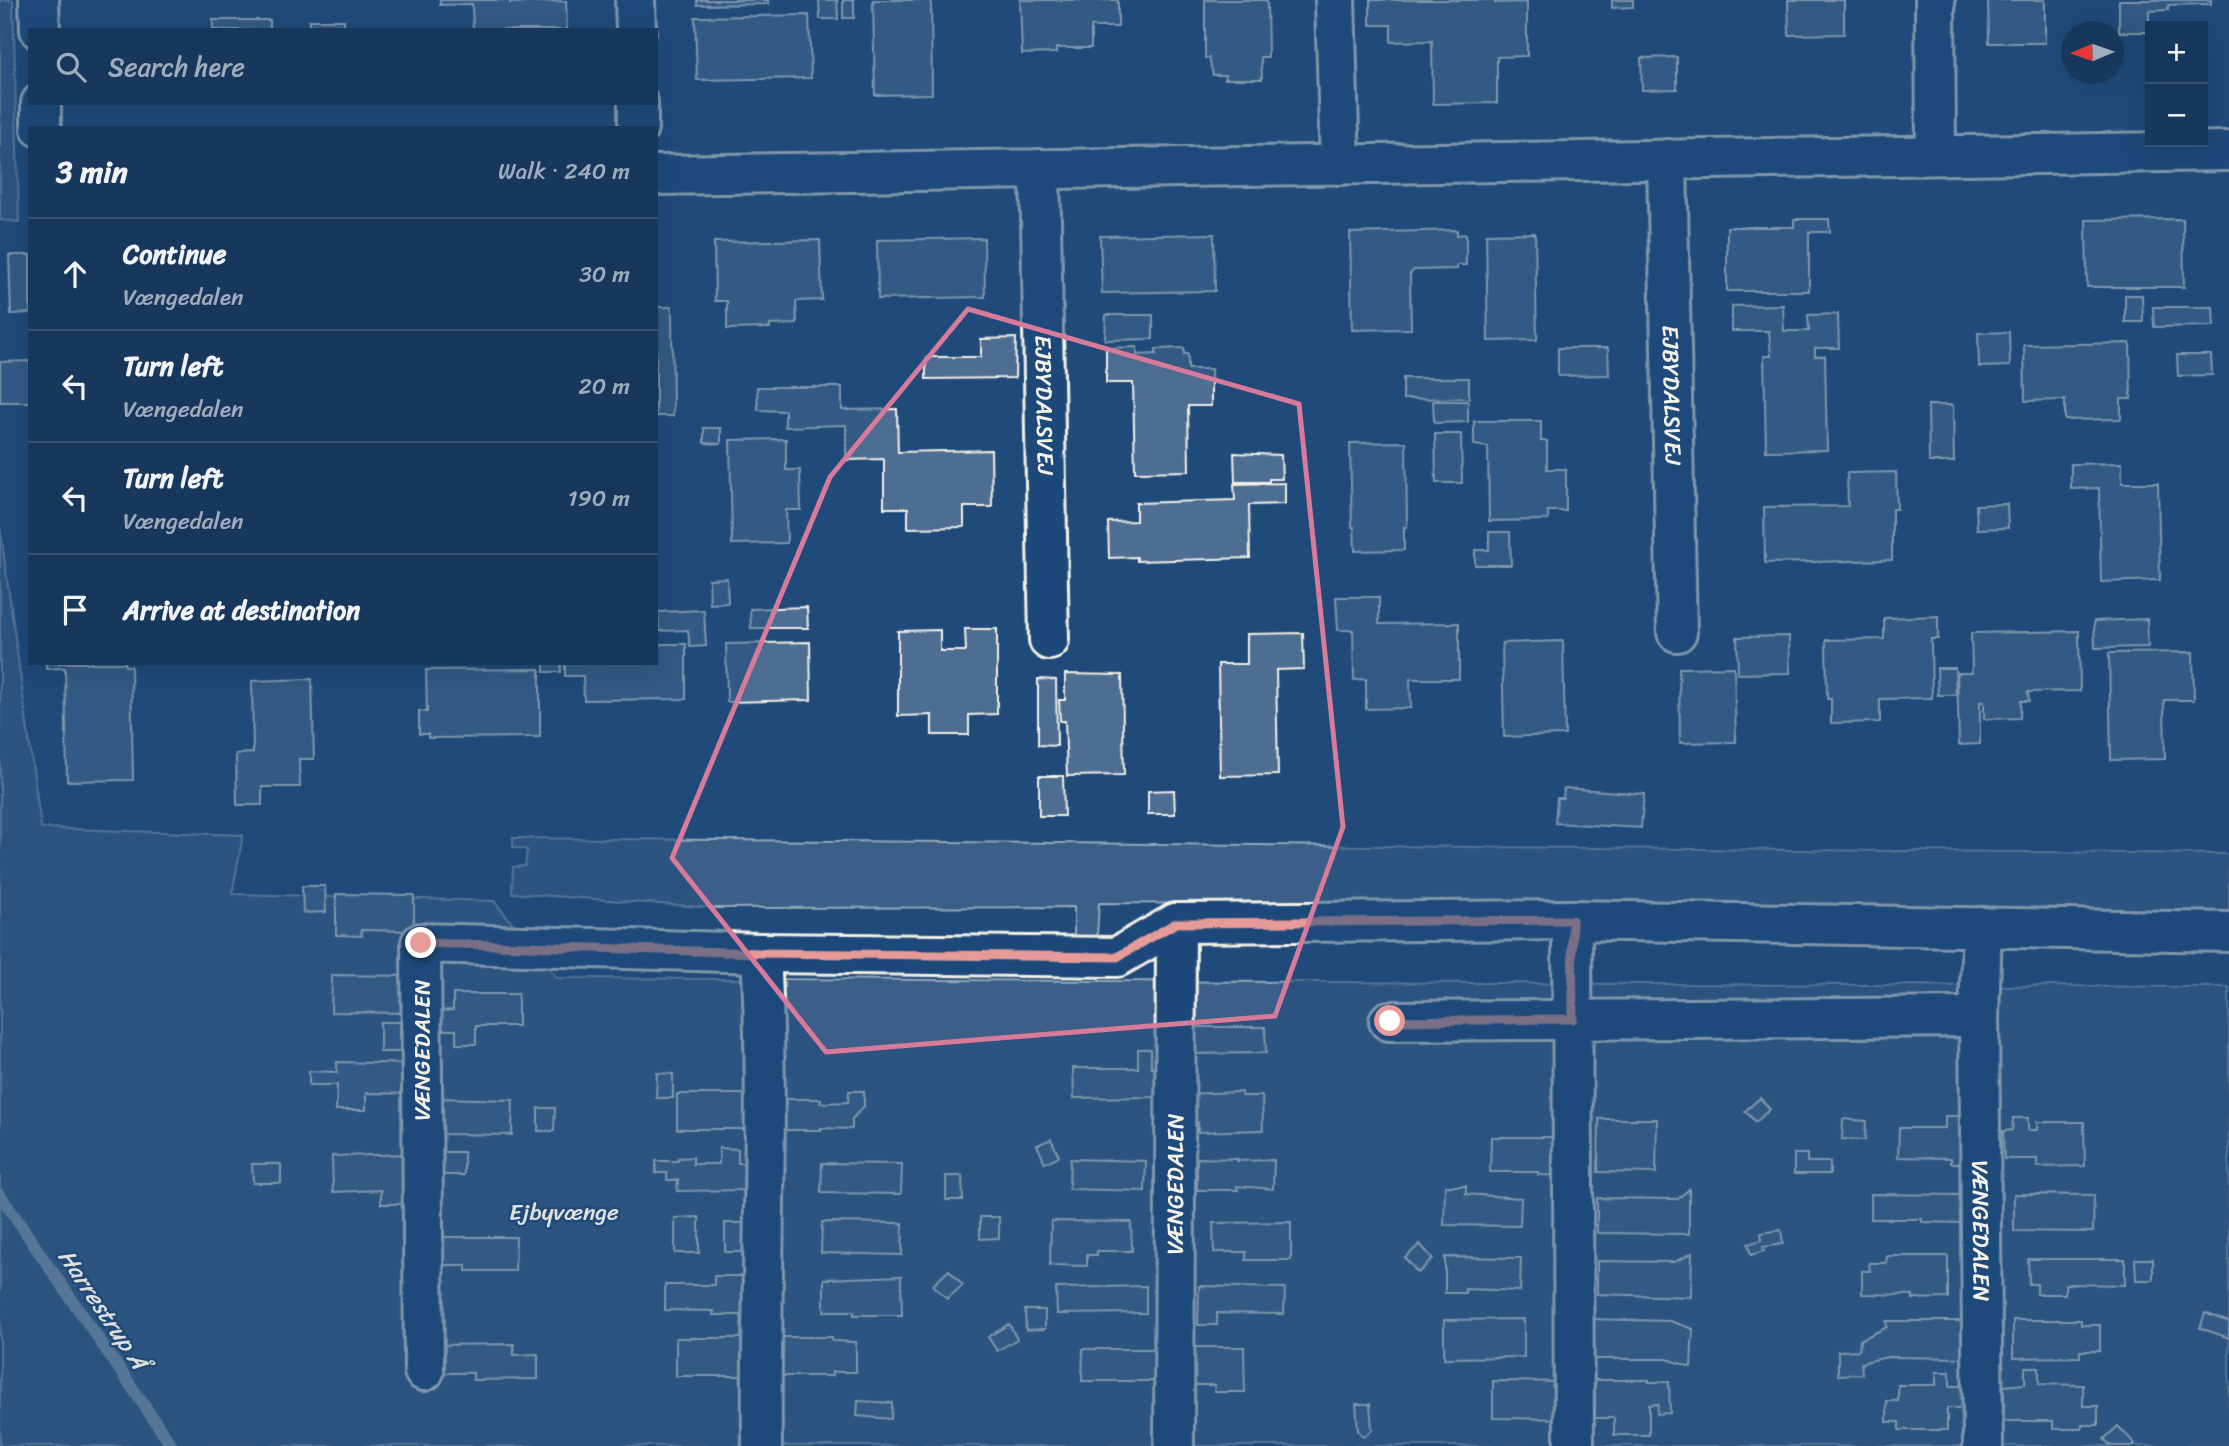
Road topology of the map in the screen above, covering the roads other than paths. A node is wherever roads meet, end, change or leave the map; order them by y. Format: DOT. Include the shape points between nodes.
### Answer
graph roads {
  1 [pos="39,0"];
  2 [pos="635,0"];
  3 [pos="1335,0"];
  4 [pos="1935,0"];
  5 [pos="40,28"];
  6 [pos="636,28"];
  7 [pos="41,105"];
  8 [pos="638,105"];
  9 [pos="41,126"];
  10 [pos="638,126"];
  11 [pos="2229,151"];
  12 [pos="1936,155"];
  13 [pos="1668,159"];
  14 [pos="1340,165"];
  15 [pos="1040,169"];
  16 [pos="658,175"];
  17 [pos="1677,632"];
  18 [pos="1049,640"];
  19 [pos="1572,920"];
  20 [pos="1176,923"];
  21 [pos="1982,927"];
  22 [pos="2229,932"];
  23 [pos="761,953"];
  24 [pos="1979,1017"];
  25 [pos="1573,1019"];
  26 [pos="1390,1021"];
  27 [pos="424,1371"];
  28 [pos="762,1446"];
  29 [pos="1174,1446"];
  30 [pos="1574,1446"];
  31 [pos="1983,1446"];
  1 -- 5 [label="street"];
  2 -- 6 [label="street"];
  3 -- 14 [label="street"];
  4 -- 12 [label="street"];
  7 -- 9 [label="street"];
  8 -- 10 [label="street"];
  11 -- 12 [label="street"];
  12 -- 13 [label="street"];
  13 -- 14 [label="street"];
  13 -- 17 [label="street, EJBYDALSVEJ"];
  14 -- 15 [label="street"];
  15 -- 16 [label="street"];
  15 -- 18 [label="street, EJBYDALSVEJ"];
  19 -- 20 [label="street, VÆNGEDALEN"];
  19 -- 21 [label="street, VÆNGEDALEN"];
  19 -- 25 [label="street"];
  20 -- 23 [label="street, VÆNGEDALEN" via="1117,957"];
  20 -- 29 [label="street, VÆNGEDALEN"];
  21 -- 22 [label="street, VÆNGEDALEN"];
  21 -- 24 [label="street, VÆNGEDALEN"];
  23 -- 27 [label="street, VÆNGEDALEN" via="421,943"];
  23 -- 28 [label="street"];
  24 -- 25 [label="street"];
  24 -- 31 [label="street, VÆNGEDALEN"];
  25 -- 26 [label="street"];
  25 -- 30 [label="street"];
}
